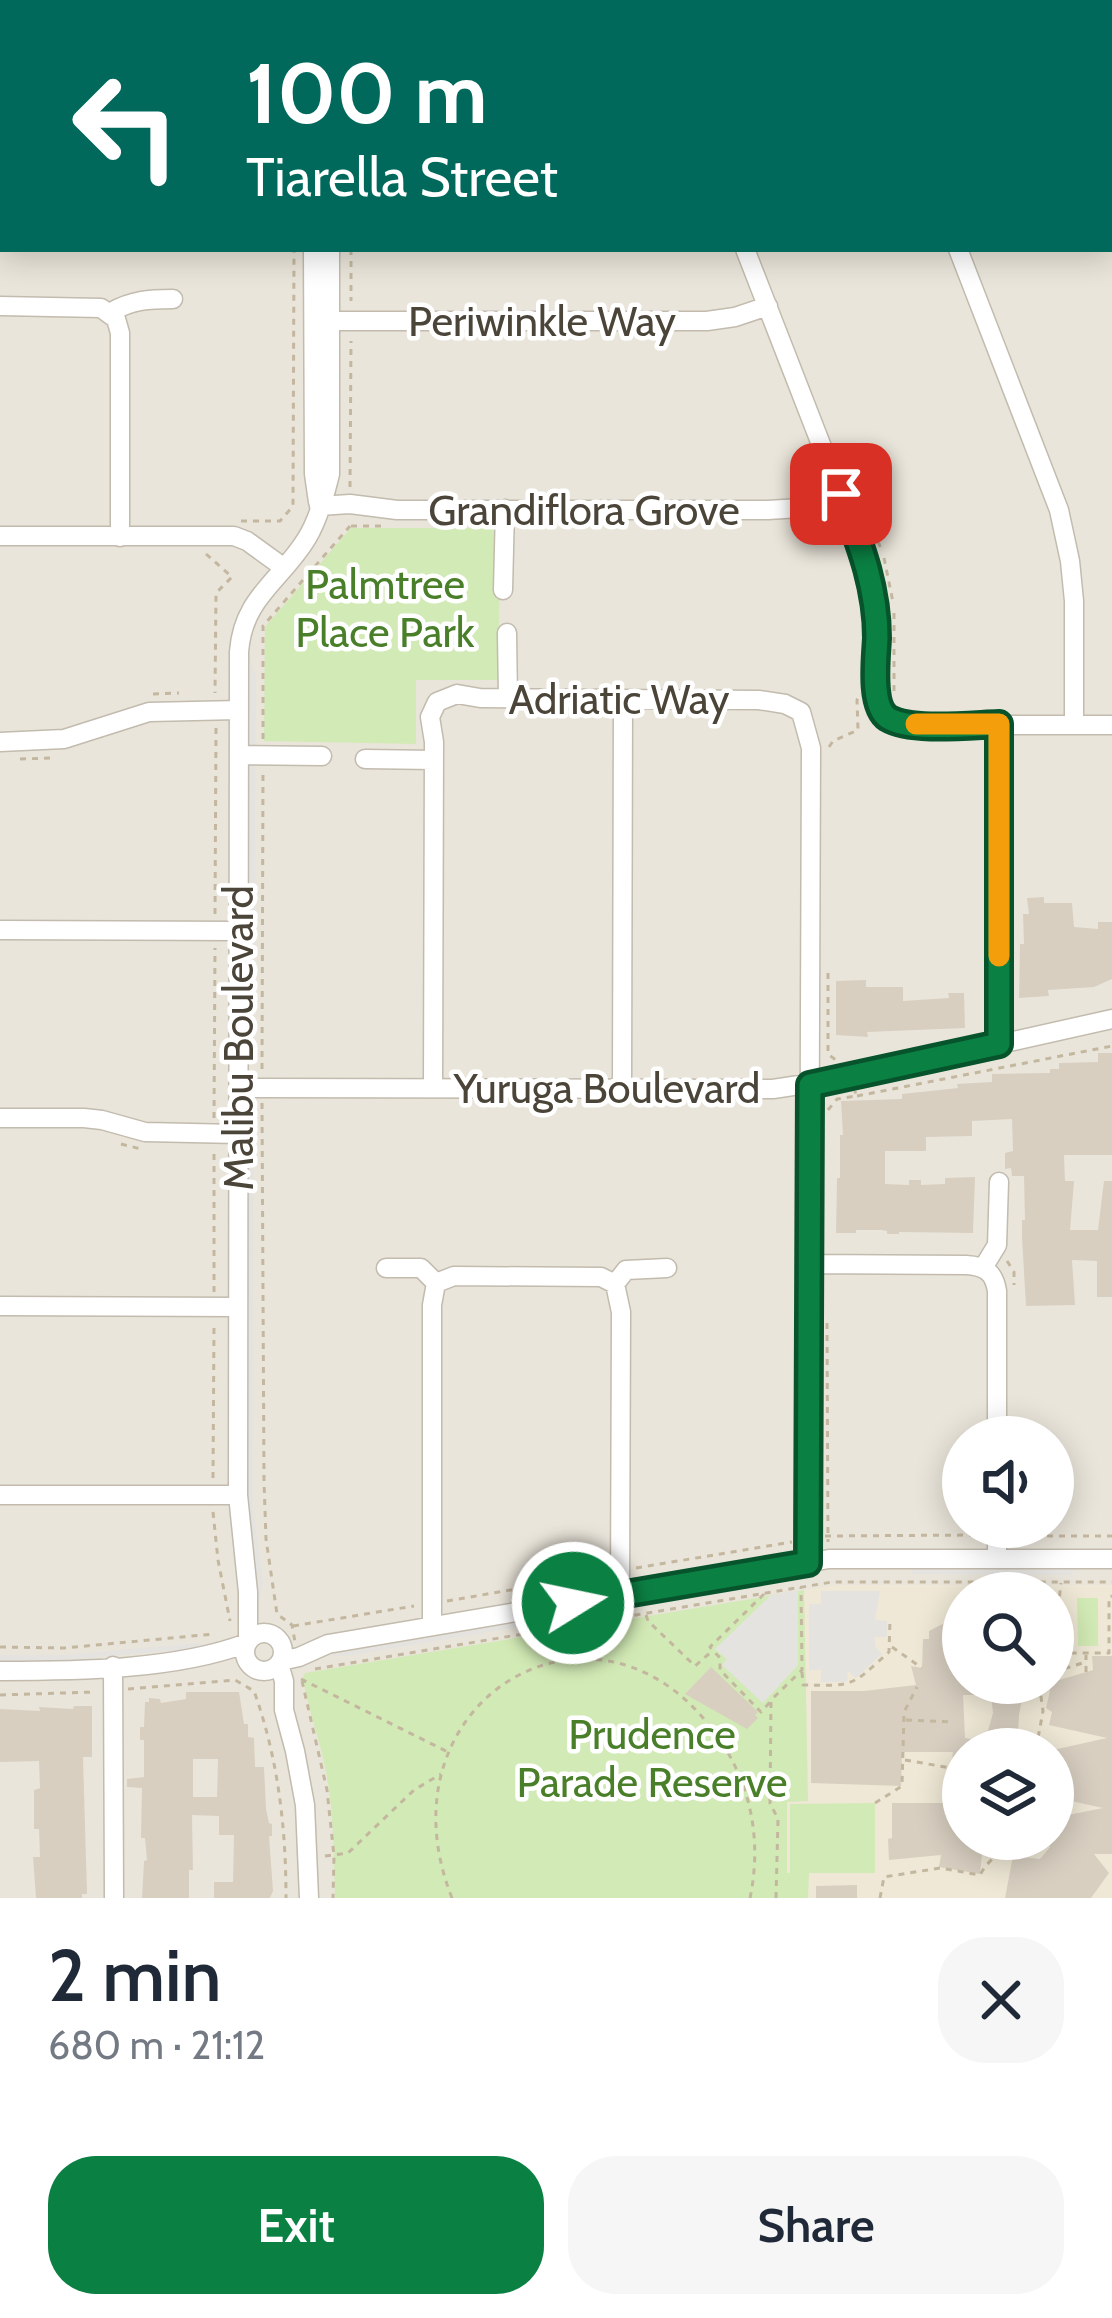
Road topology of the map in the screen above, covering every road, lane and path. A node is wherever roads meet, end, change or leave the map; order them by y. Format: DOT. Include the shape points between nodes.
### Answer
graph roads {
  1 [pos="294,252"];
  2 [pos="314,252"];
  3 [pos="330,252"];
  4 [pos="351,252"];
  5 [pos="746,252"];
  6 [pos="959,252"];
  7 [pos="173,299"];
  8 [pos="0,306"];
  9 [pos="768,306"];
  10 [pos="111,312"];
  11 [pos="322,321"];
  12 [pos="351,321"];
  13 [pos="839,441"];
  14 [pos="841,494"];
  15 [pos="319,506"];
  16 [pos="505,509"];
  17 [pos="350,510"];
  18 [pos="395,518"];
  19 [pos="239,521"];
  20 [pos="0,536"];
  21 [pos="120,537"];
  22 [pos="211,545"];
  23 [pos="278,573"];
  24 [pos="503,590"];
  25 [pos="507,633"];
  26 [pos="876,691"];
  27 [pos="215,693"];
  28 [pos="508,698"];
  29 [pos="623,699"];
  30 [pos="239,710"];
  31 [pos="999,724"];
  32 [pos="1074,725"];
  33 [pos="1112,725"];
  34 [pos="216,727"];
  35 [pos="0,742"];
  36 [pos="820,749"];
  37 [pos="434,751"];
  38 [pos="239,755"];
  39 [pos="322,756"];
  40 [pos="365,759"];
  41 [pos="0,931"];
  42 [pos="215,931"];
  43 [pos="239,932"];
  44 [pos="828,975"];
  45 [pos="1112,1019"];
  46 [pos="999,1044"];
  47 [pos="1112,1046"];
  48 [pos="810,1085"];
  49 [pos="854,1086"];
  50 [pos="238,1088"];
  51 [pos="434,1088"];
  52 [pos="622,1089"];
  53 [pos="827,1117"];
  54 [pos="0,1118"];
  55 [pos="214,1133"];
  56 [pos="238,1133"];
  57 [pos="117,1142"];
  58 [pos="155,1149"];
  59 [pos="999,1182"];
  60 [pos="989,1259"];
  61 [pos="809,1264"];
  62 [pos="386,1268"];
  63 [pos="667,1268"];
  64 [pos="436,1283"];
  65 [pos="615,1284"];
  66 [pos="1014,1298"];
  67 [pos="0,1306"];
  68 [pos="214,1307"];
  69 [pos="238,1307"];
  70 [pos="827,1325"];
  71 [pos="997,1416"];
  72 [pos="0,1495"];
  73 [pos="213,1495"];
  74 [pos="238,1495"];
  75 [pos="997,1548"];
  76 [pos="997,1558"];
  77 [pos="830,1559"];
  78 [pos="1112,1559"];
  79 [pos="808,1563"];
  80 [pos="942,1581"];
  81 [pos="1074,1582"];
  82 [pos="1112,1582"];
  83 [pos="801,1587"];
  84 [pos="248,1592"];
  85 [pos="766,1593"];
  86 [pos="620,1595"];
  87 [pos="1112,1596"];
  88 [pos="646,1614"];
  89 [pos="890,1620"];
  90 [pos="431,1626"];
  91 [pos="232,1628"];
  92 [pos="226,1633"];
  93 [pos="277,1638"];
  94 [pos="248,1642"];
  95 [pos="328,1644"];
  96 [pos="890,1646"];
  97 [pos="0,1647"];
  98 [pos="712,1650"];
  99 [pos="1074,1653"];
  100 [pos="1086,1653"];
  101 [pos="196,1659"];
  102 [pos="1086,1662"];
  103 [pos="113,1666"];
  104 [pos="1074,1666"];
  105 [pos="922,1668"];
  106 [pos="802,1670"];
  107 [pos="0,1671"];
  108 [pos="1086,1672"];
  109 [pos="272,1675"];
  110 [pos="916,1688"];
  111 [pos="115,1690"];
  112 [pos="0,1695"];
  113 [pos="771,1700"];
  114 [pos="904,1720"];
  115 [pos="951,1723"];
  116 [pos="448,1752"];
  117 [pos="904,1760"];
  118 [pos="942,1767"];
  119 [pos="441,1774"];
  120 [pos="875,1803"];
  121 [pos="323,1856"];
  122 [pos="334,1856"];
  123 [pos="988,1860"];
  124 [pos="115,1898"];
  125 [pos="286,1898"];
  126 [pos="309,1898"];
  127 [pos="333,1898"];
  128 [pos="452,1898"];
  129 [pos="750,1898"];
  130 [pos="776,1898"];
  131 [pos="880,1898"];
  1 -- 19 [label="path" via="293,506 280,521"];
  2 -- 11 [label="street"];
  3 -- 11 [label="street"];
  4 -- 12 [label="path"];
  5 -- 9 [label="street"];
  6 -- 32 [label="street" via="1059,510 1074,601"];
  7 -- 10 [label="street" via="129,302"];
  8 -- 10 [label="street"];
  9 -- 12 [label="street, Periwinkle Way" via="707,321"];
  9 -- 14 [label="street"];
  10 -- 21 [label="street" via="120,333"];
  11 -- 12 [label="street, Periwinkle Way"];
  11 -- 15 [label="street"];
  12 -- 17 [label="path"];
  13 -- 26 [label="path" via="892,593 895,691"];
  14 -- 16 [label="street, Grandiflora Grove" via="785,510"];
  14 -- 26 [label="street" via="875,596"];
  15 -- 17 [label="street, Grandiflora Grove"];
  15 -- 23 [label="street, Malibu Boulevard" via="308,536"];
  16 -- 18 [label="street, Grandiflora Grove"];
  16 -- 24 [label="street"];
  17 -- 18 [label="street, Grandiflora Grove"];
  17 -- 18 [label="path" via="350,526"];
  20 -- 21 [label="street"];
  21 -- 22 [label="street"];
  22 -- 23 [label="street" via="238,548"];
  22 -- 27 [label="path" via="232,578 216,593"];
  23 -- 30 [label="street, Malibu Boulevard" via="244,623"];
  25 -- 28 [label="street"];
  26 -- 31 [label="street" via="892,720"];
  26 -- 36 [label="path" via="857,696 858,730"];
  28 -- 29 [label="street, Adriatic Way"];
  28 -- 37 [label="street, Adriatic Way" via="450,695 430,717"];
  29 -- 36 [label="street, Adriatic Way" via="805,708"];
  29 -- 52 [label="street"];
  30 -- 35 [label="street" via="148,712 64,739"];
  30 -- 38 [label="street, Malibu Boulevard"];
  31 -- 32 [label="street"];
  31 -- 46 [label="street"];
  32 -- 33 [label="street"];
  34 -- 42 [label="path"];
  36 -- 48 [label="street"];
  37 -- 40 [label="street"];
  37 -- 51 [label="street"];
  38 -- 39 [label="street"];
  38 -- 43 [label="street, Malibu Boulevard"];
  41 -- 42 [label="street"];
  42 -- 43 [label="street"];
  42 -- 55 [label="path"];
  43 -- 50 [label="street, Malibu Boulevard"];
  44 -- 49 [label="path" via="828,1054 848,1058"];
  45 -- 46 [label="street, Yuruga Boulevard"];
  46 -- 49 [label="street, Yuruga Boulevard"];
  47 -- 49 [label="path"];
  48 -- 49 [label="street, Yuruga Boulevard"];
  48 -- 52 [label="street, Yuruga Boulevard"];
  48 -- 61 [label="street"];
  49 -- 53 [label="path"];
  50 -- 51 [label="street, Yuruga Boulevard"];
  50 -- 56 [label="street, Malibu Boulevard"];
  51 -- 52 [label="street, Yuruga Boulevard"];
  54 -- 55 [label="street"];
  55 -- 56 [label="street"];
  55 -- 68 [label="path"];
  56 -- 69 [label="street, Malibu Boulevard"];
  57 -- 58 [label="path"];
  59 -- 60 [label="street"];
  60 -- 61 [label="street"];
  60 -- 66 [label="path" via="1013,1268"];
  60 -- 71 [label="street" via="997,1291"];
  61 -- 79 [label="street"];
  62 -- 64 [label="street" via="421,1268"];
  63 -- 65 [label="street" via="626,1270"];
  64 -- 65 [label="street" via="470,1274 601,1277"];
  64 -- 90 [label="street"];
  65 -- 86 [label="street"];
  67 -- 68 [label="street"];
  68 -- 69 [label="street"];
  68 -- 73 [label="path"];
  69 -- 74 [label="street, Malibu Boulevard"];
  70 -- 77 [label="path"];
  72 -- 73 [label="street"];
  73 -- 74 [label="street"];
  73 -- 91 [label="path"];
  74 -- 84 [label="street, Malibu Boulevard"];
  75 -- 76 [label="street"];
  76 -- 77 [label="street"];
  76 -- 78 [label="street"];
  77 -- 79 [label="street"];
  79 -- 86 [label="street"];
  80 -- 83 [label="path"];
  81 -- 82 [label="path"];
  83 -- 85 [label="path"];
  83 -- 106 [label="path"];
  84 -- 93 [label="street, Malibu Boulevard"];
  84 -- 94 [label="street, Malibu Boulevard"];
  85 -- 88 [label="path"];
  85 -- 98 [label="path"];
  86 -- 90 [label="street"];
  87 -- 100 [label="path" via="1108,1653"];
  88 -- 98 [label="path" via="695,1666"];
  88 -- 109 [label="path"];
  89 -- 96 [label="path"];
  90 -- 95 [label="street"];
  92 -- 97 [label="path"];
  93 -- 94 [label="street" via="264,1633"];
  93 -- 95 [label="street"];
  93 -- 109 [label="street" via="283,1649"];
  94 -- 101 [label="street"];
  94 -- 109 [label="street, Malibu Boulevard" via="245,1654"];
  95 -- 109 [label="street"];
  96 -- 105 [label="path"];
  96 -- 106 [label="path" via="849,1685 803,1685"];
  98 -- 113 [label="path" via="720,1670 761,1712"];
  99 -- 100 [label="path"];
  100 -- 102 [label="path"];
  101 -- 103 [label="street"];
  101 -- 109 [label="street"];
  102 -- 104 [label="path"];
  102 -- 108 [label="path"];
  103 -- 107 [label="street"];
  103 -- 111 [label="street"];
  106 -- 113 [label="path"];
  109 -- 111 [label="path"];
  109 -- 116 [label="path"];
  109 -- 122 [label="path" via="323,1763"];
  109 -- 125 [label="path" via="268,1735"];
  109 -- 126 [label="street" via="305,1805"];
  110 -- 114 [label="path"];
  111 -- 112 [label="path"];
  111 -- 124 [label="street"];
  113 -- 130 [label="path"];
  114 -- 115 [label="path"];
  114 -- 117 [label="path"];
  116 -- 119 [label="path"];
  116 -- 129 [label="path" via="473,1709 523,1672 586,1660 645,1673 692,1705 736,1763 756,1850"];
  117 -- 118 [label="path"];
  117 -- 120 [label="path" via="902,1786"];
  119 -- 122 [label="path" via="348,1853"];
  119 -- 128 [label="path" via="436,1832"];
  121 -- 122 [label="path"];
  122 -- 127 [label="path"];
  123 -- 131 [label="path" via="980,1875 940,1868 884,1877"];
}
